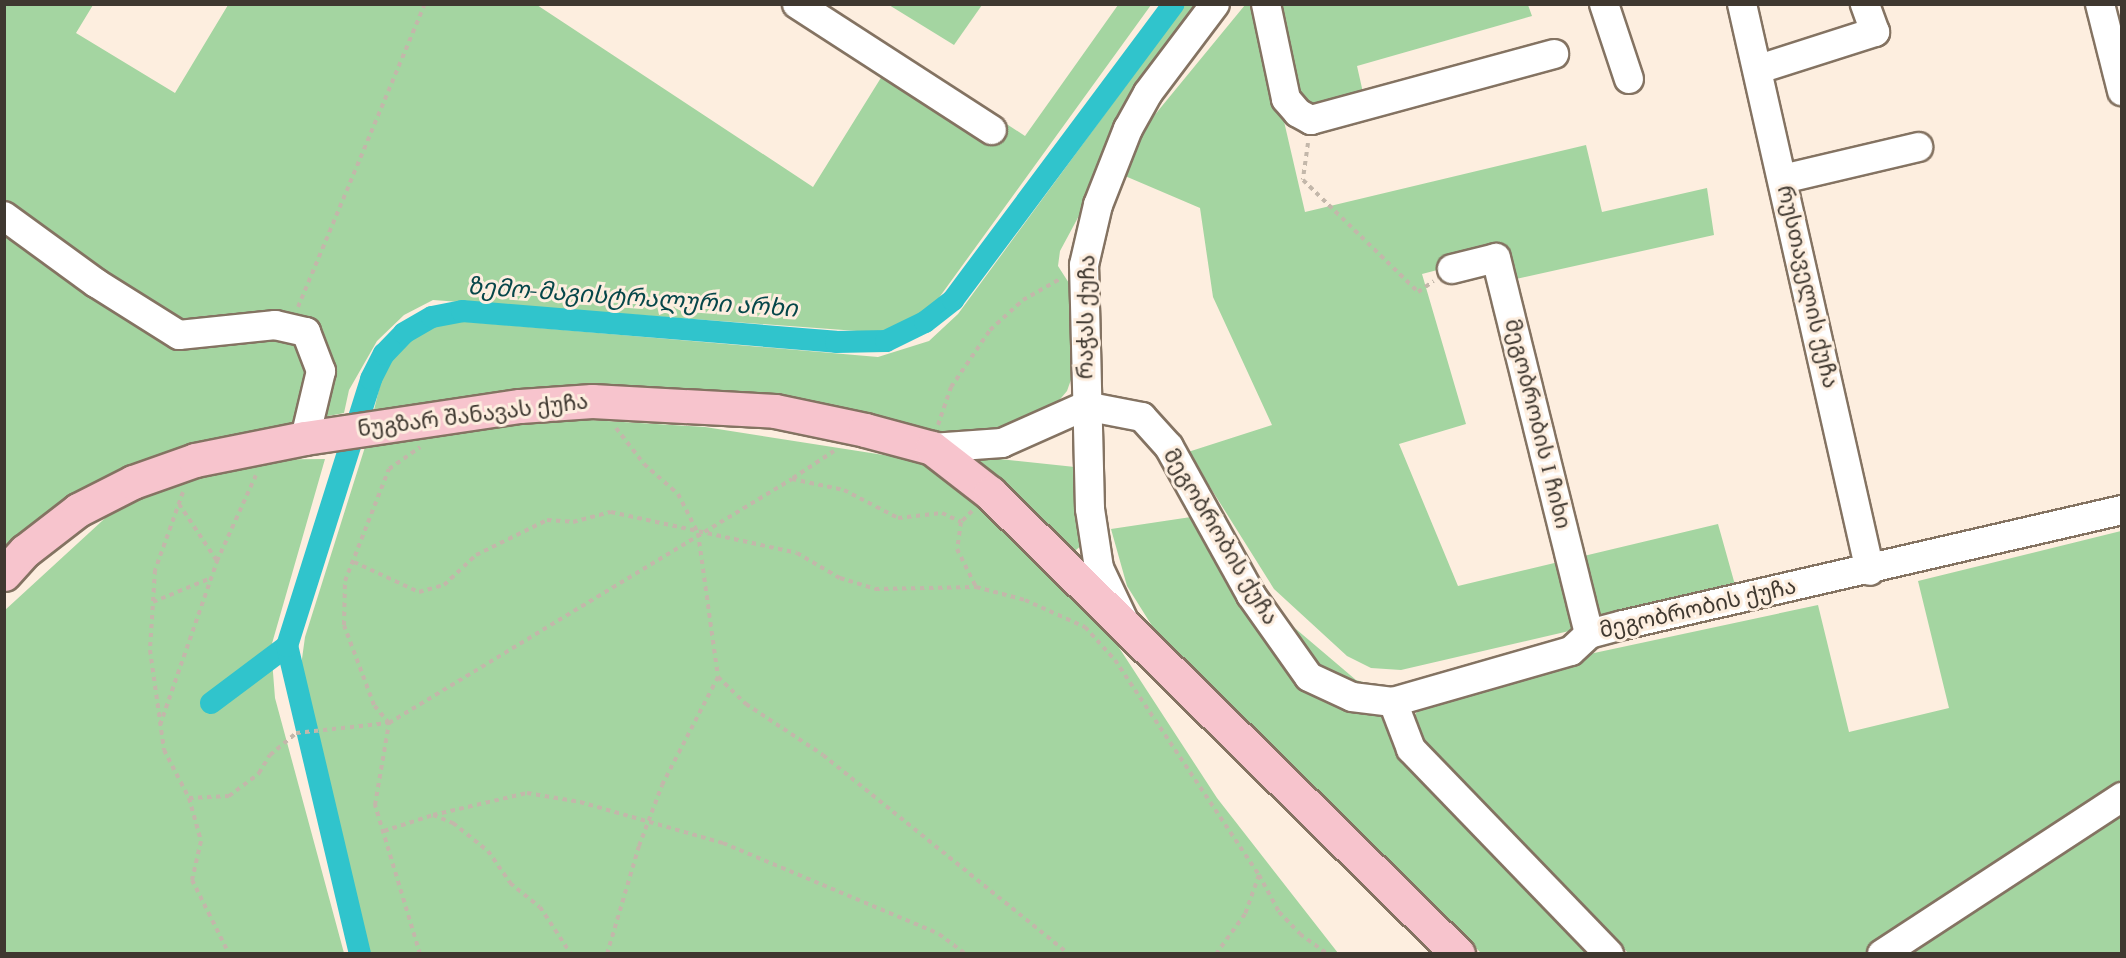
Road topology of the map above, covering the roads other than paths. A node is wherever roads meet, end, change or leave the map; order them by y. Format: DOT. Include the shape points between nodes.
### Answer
graph roads {
  1 [pos="797,4"];
  2 [pos="1215,4"];
  3 [pos="1266,4"];
  4 [pos="1604,4"];
  5 [pos="1742,4"];
  6 [pos="1865,4"];
  7 [pos="2100,4"];
  8 [pos="1554,54"];
  9 [pos="1759,69"];
  10 [pos="1629,79"];
  11 [pos="2121,91"];
  12 [pos="992,130"];
  13 [pos="1918,147"];
  14 [pos="1783,179"];
  15 [pos="4,216"];
  16 [pos="1452,269"];
  17 [pos="1085,406"];
  18 [pos="315,437"];
  19 [pos="932,448"];
  20 [pos="2121,510"];
  21 [pos="1870,571"];
  22 [pos="4,574"];
  23 [pos="1124,622"];
  24 [pos="1589,634"];
  25 [pos="1394,702"];
  26 [pos="2121,797"];
  27 [pos="1458,954"];
  28 [pos="1610,954"];
  29 [pos="1882,954"];
  1 -- 12 [label="street"];
  2 -- 17 [label="street, რაჭას ქუჩა" via="1148,93 1128,129 1098,205 1084,265"];
  3 -- 8 [label="street" via="1286,99 1298,113 1311,120"];
  4 -- 10 [label="street"];
  5 -- 9 [label="street, რუსთაველის ქუჩა"];
  6 -- 9 [label="street" via="1875,32"];
  7 -- 11 [label="street"];
  9 -- 14 [label="street, რუსთაველის ქუჩა"];
  13 -- 14 [label="street"];
  14 -- 21 [label="street, რუსთაველის ქუჩა"];
  15 -- 18 [label="street" via="96,284 179,334 274,325 306,333 321,371"];
  16 -- 24 [label="street, მეგობრობის I ჩიხი" via="1496,258"];
  17 -- 19 [label="street" via="1002,443"];
  17 -- 23 [label="street, რაჭას ქუჩა" via="1090,509 1099,568"];
  17 -- 25 [label="street, მეგობრობის ქუჩა" via="1142,417 1169,447 1251,595 1309,677 1352,697"];
  18 -- 19 [label="main road, ნუგზარ შანავას ქუჩა" via="441,417 592,400 775,411"];
  18 -- 22 [label="main road, ნუგზარ შანავას ქუჩა" via="195,460 133,482 78,510 26,551"];
  19 -- 23 [label="main road, ნუგზარ შანავას ქუჩა" via="990,493"];
  20 -- 21 [label="street, მეგობრობის ქუჩა"];
  21 -- 24 [label="street, მეგობრობის ქუჩა"];
  23 -- 27 [label="main road, ნუგზარ შანავას ქუჩა"];
  24 -- 25 [label="street, მეგობრობის ქუჩა" via="1571,651"];
  25 -- 28 [label="street" via="1411,749"];
  26 -- 29 [label="street"];
}
